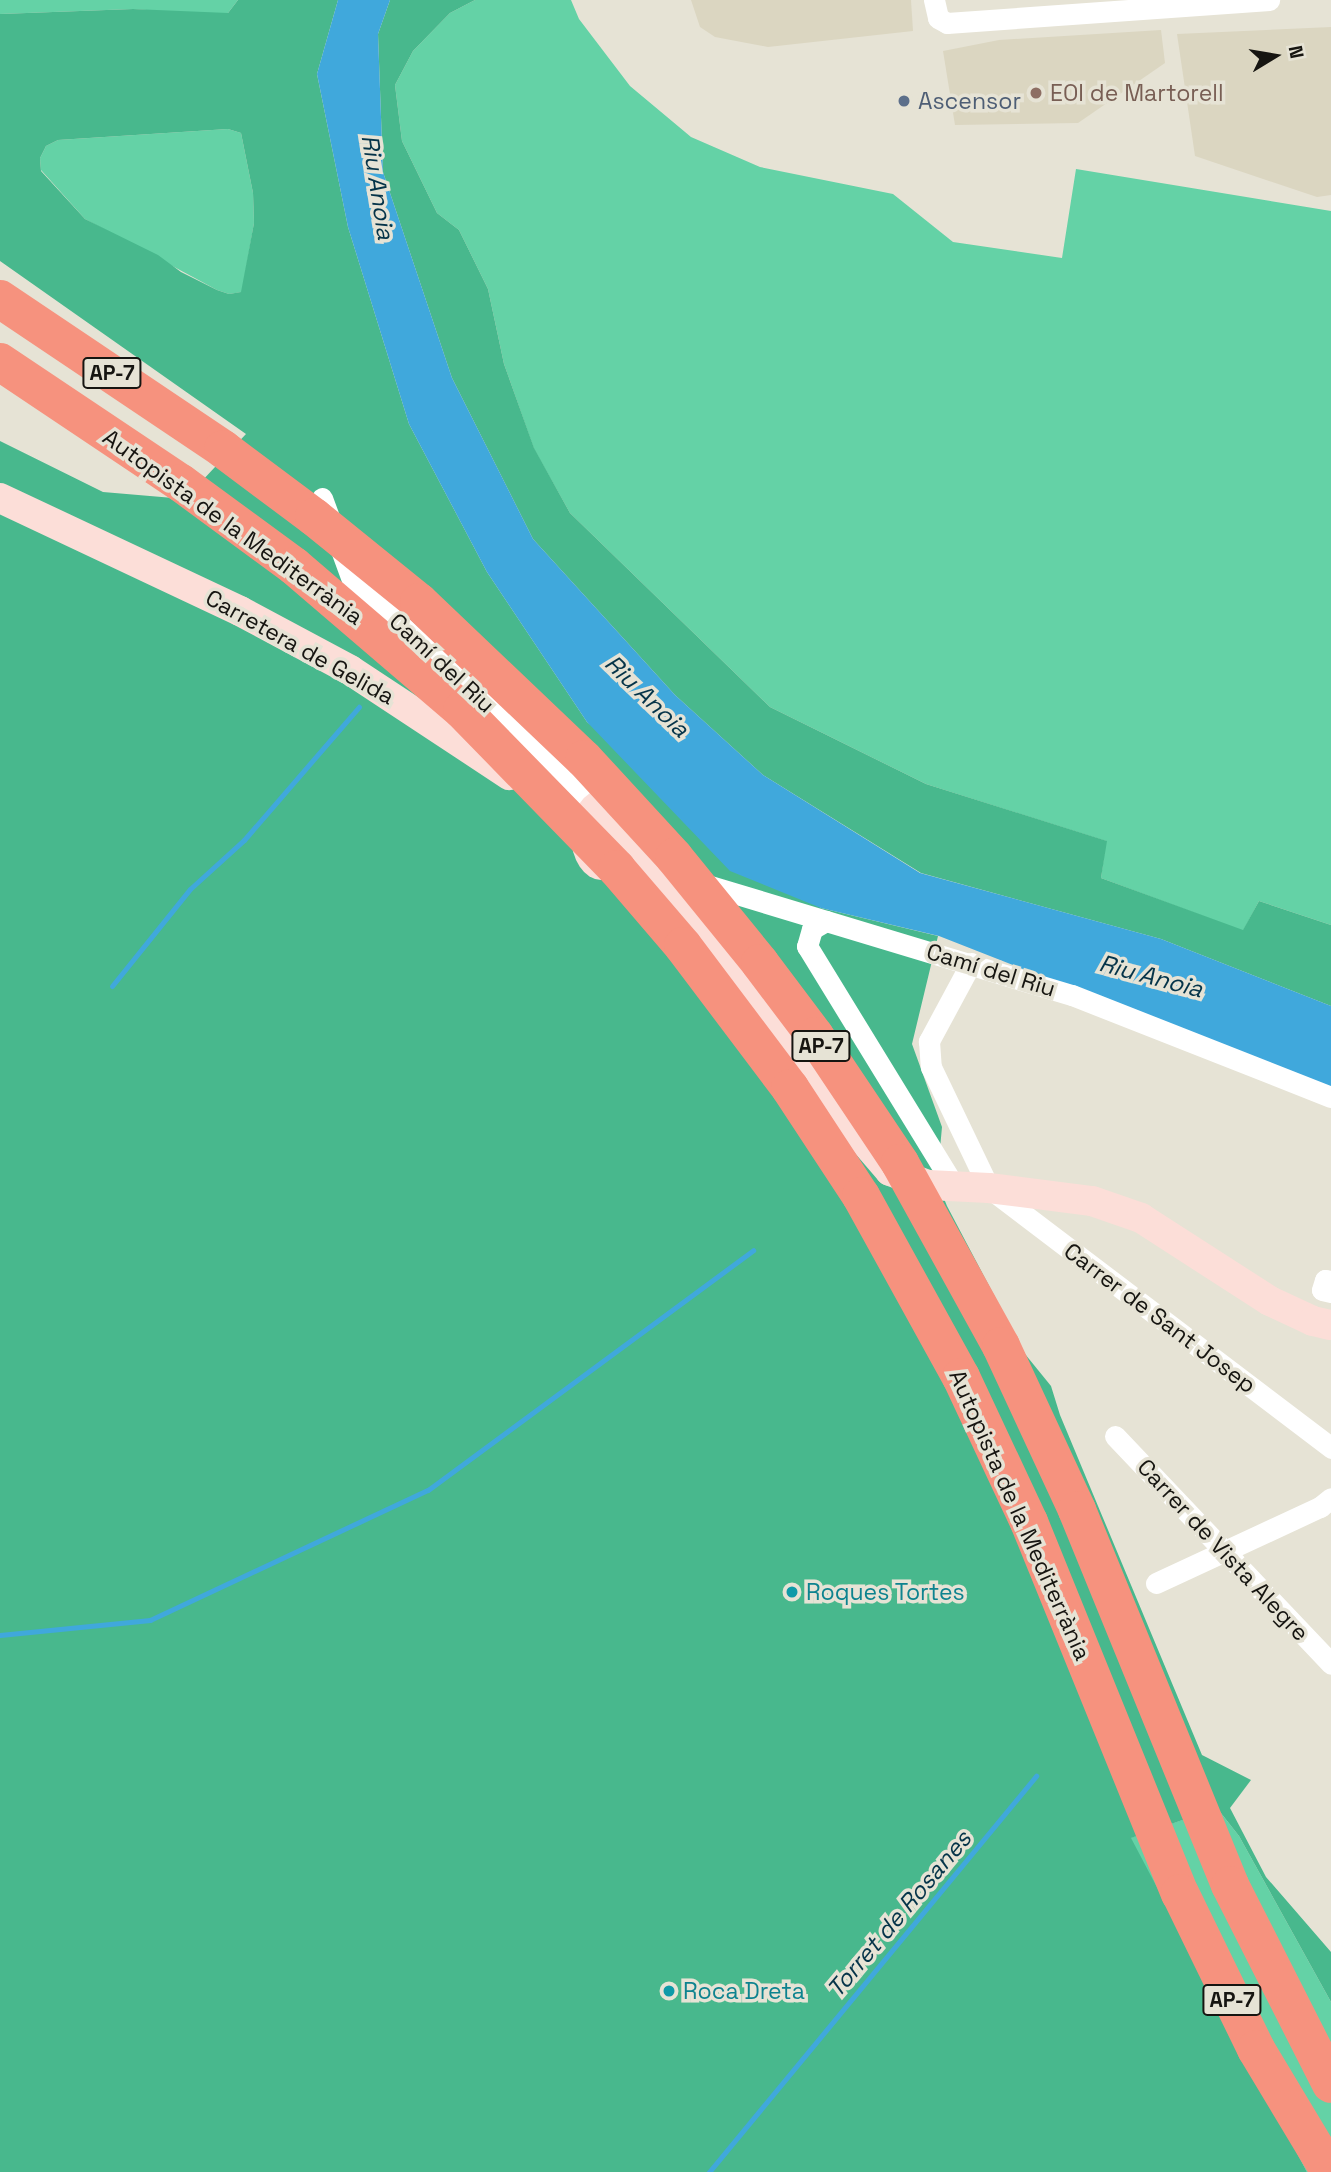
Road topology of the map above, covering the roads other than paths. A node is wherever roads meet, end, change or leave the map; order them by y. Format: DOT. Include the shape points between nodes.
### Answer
graph roads {
  1 [pos="1269,0"];
  2 [pos="1171,4"];
  3 [pos="936,9"];
  4 [pos="0,299"];
  5 [pos="0,362"];
  6 [pos="0,498"];
  7 [pos="322,498"];
  8 [pos="597,820"];
  9 [pos="643,867"];
  10 [pos="826,921"];
  11 [pos="971,963"];
  12 [pos="1331,1097"];
  13 [pos="954,1186"];
  14 [pos="989,1188"];
  15 [pos="1331,1281"];
  16 [pos="1331,1292"];
  17 [pos="1324,1318"];
  18 [pos="1115,1436"];
  19 [pos="1331,1448"];
  20 [pos="1331,1498"];
  21 [pos="1226,1551"];
  22 [pos="1156,1583"];
  23 [pos="1331,1664"];
  24 [pos="1331,2084"];
  25 [pos="1330,2172"];
  1 -- 2 [label="street"];
  2 -- 3 [label="street" via="947,23"];
  4 -- 24 [label="highway, AP-7" via="223,449 411,595 584,759 704,892 814,1036 900,1163 1001,1346 1077,1510 1195,1805 1269,1967"];
  5 -- 25 [label="highway, Autopista de la Mediterrània / AP-7" via="181,483 329,594 496,742 649,906 790,1088 867,1207 961,1377 1029,1522 1148,1821 1256,2049"];
  6 -- 8 [label="street, Carretera de Gelida" via="228,605 350,670"];
  7 -- 8 [label="street, Camí del Riu" via="352,580"];
  8 -- 9 [label="street, Carretera de Gelida"];
  9 -- 10 [label="street, Camí del Riu"];
  9 -- 13 [label="street, Carretera de Gelida" via="743,982 835,1107 890,1171 928,1185"];
  10 -- 11 [label="street, Camí del Riu"];
  10 -- 13 [label="street" via="812,929 807,946"];
  11 -- 12 [label="street, Camí del Riu" via="1072,995"];
  11 -- 14 [label="street" via="929,1041 931,1067"];
  13 -- 14 [label="street, Carretera de Gelida"];
  14 -- 17 [label="street, Carretera de Gelida" via="1092,1201 1141,1218 1270,1301"];
  14 -- 19 [label="street, Carrer de Sant Josep"];
  15 -- 16 [label="street" via="1325,1280 1322,1290"];
  18 -- 21 [label="street, Carrer de Vista Alegre"];
  20 -- 21 [label="street"];
  21 -- 22 [label="street"];
  21 -- 23 [label="street, Carrer de Vista Alegre"];
}
